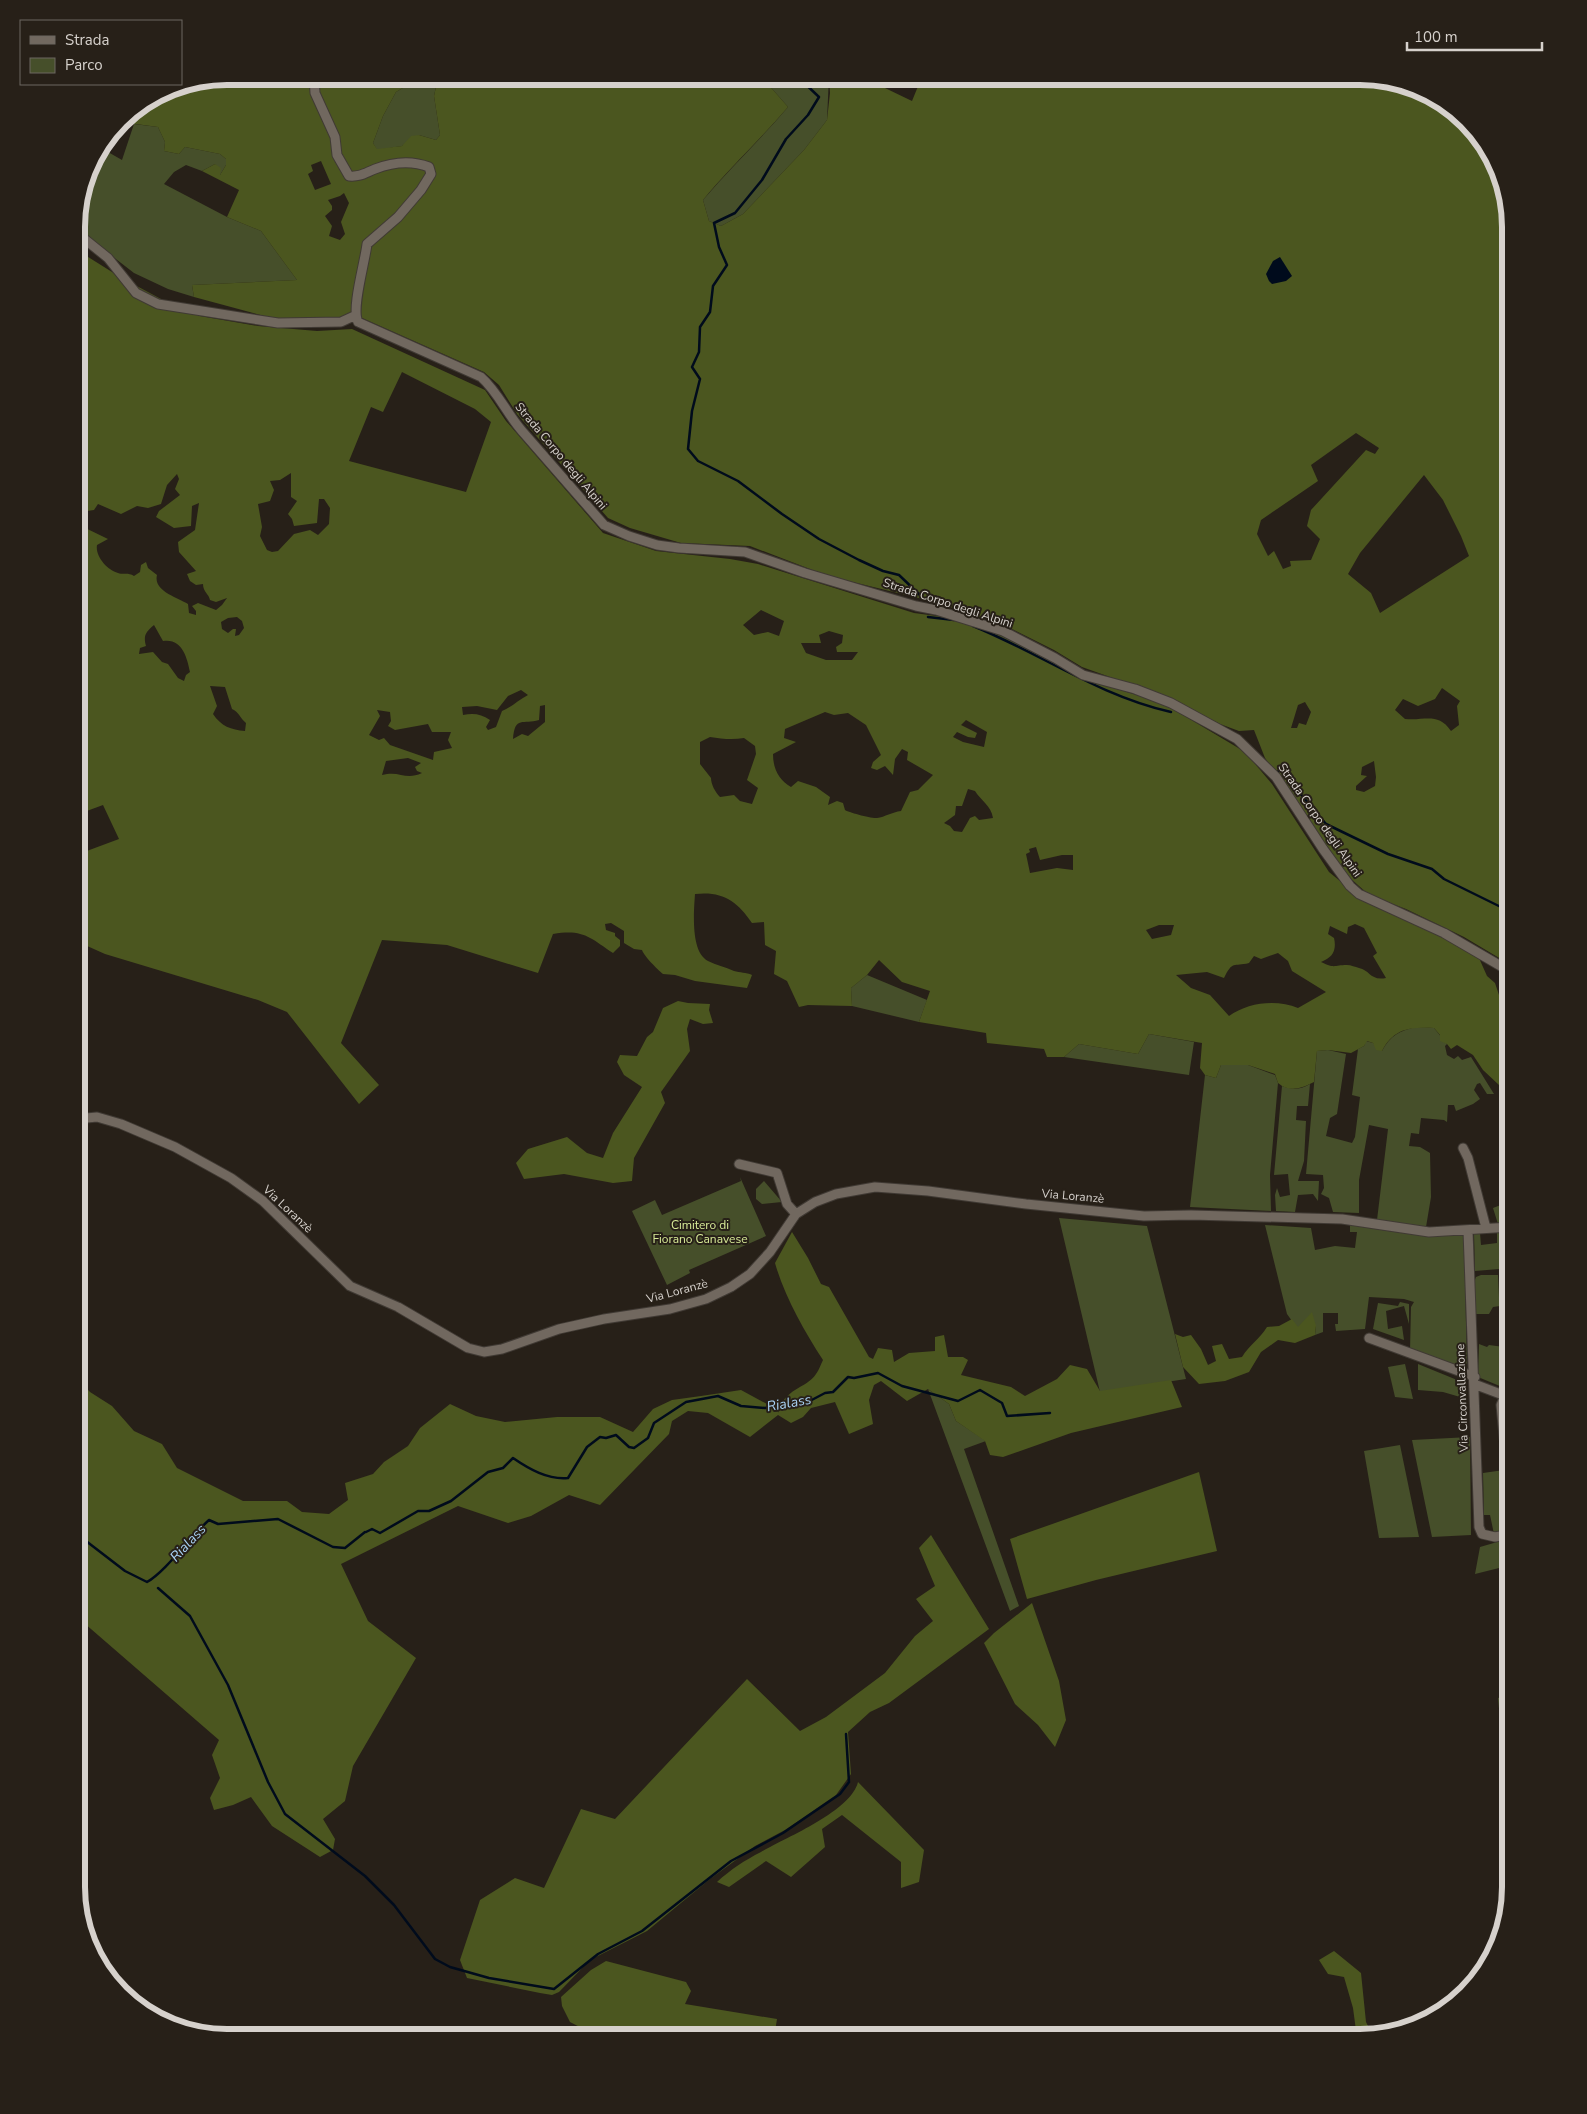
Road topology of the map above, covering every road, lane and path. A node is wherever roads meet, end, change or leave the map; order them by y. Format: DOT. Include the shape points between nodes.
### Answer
graph roads {
  1 [pos="315,85"];
  2 [pos="85,239"];
  3 [pos="354,316"];
  4 [pos="1502,967"];
  5 [pos="85,1118"];
  6 [pos="1463,1148"];
  7 [pos="739,1164"];
  8 [pos="796,1214"];
  9 [pos="1502,1227"];
  10 [pos="1486,1228"];
  11 [pos="1468,1231"];
  12 [pos="1369,1338"];
  13 [pos="1474,1380"];
  14 [pos="1502,1394"];
  15 [pos="1502,1536"];
  1 -- 3 [label="street" via="335,137 337,155 348,176 359,177 392,163 416,162 429,167 431,174 398,217 367,244"];
  2 -- 3 [label="street" via="108,258 136,293 158,304 278,323 341,322"];
  3 -- 4 [label="street, Strada Corpo degli Alpini" via="371,329 481,377 491,386 510,417 604,525 656,545 745,552 805,573 1003,631 1083,675 1171,703 1237,739 1274,774 1323,849 1359,894 1444,933"];
  5 -- 8 [label="street, Via Loranzè" via="98,1117 121,1124 175,1147 231,1178 263,1201 350,1286 398,1307 468,1348 484,1352 559,1329 670,1309 706,1299 750,1274"];
  6 -- 10 [label="street"];
  7 -- 8 [label="street" via="777,1173 787,1204"];
  8 -- 11 [label="street, Via Loranzè" via="836,1194 875,1188 928,1191 1144,1216 1342,1219 1429,1232"];
  9 -- 10 [label="street, Via Loranzè"];
  10 -- 11 [label="street, Via Loranzè"];
  11 -- 13 [label="street, Via Circonvallazione"];
  12 -- 13 [label="street"];
  13 -- 14 [label="street"];
  13 -- 15 [label="street, Via Circonvallazione" via="1479,1527 1482,1534 1495,1538"];
}
